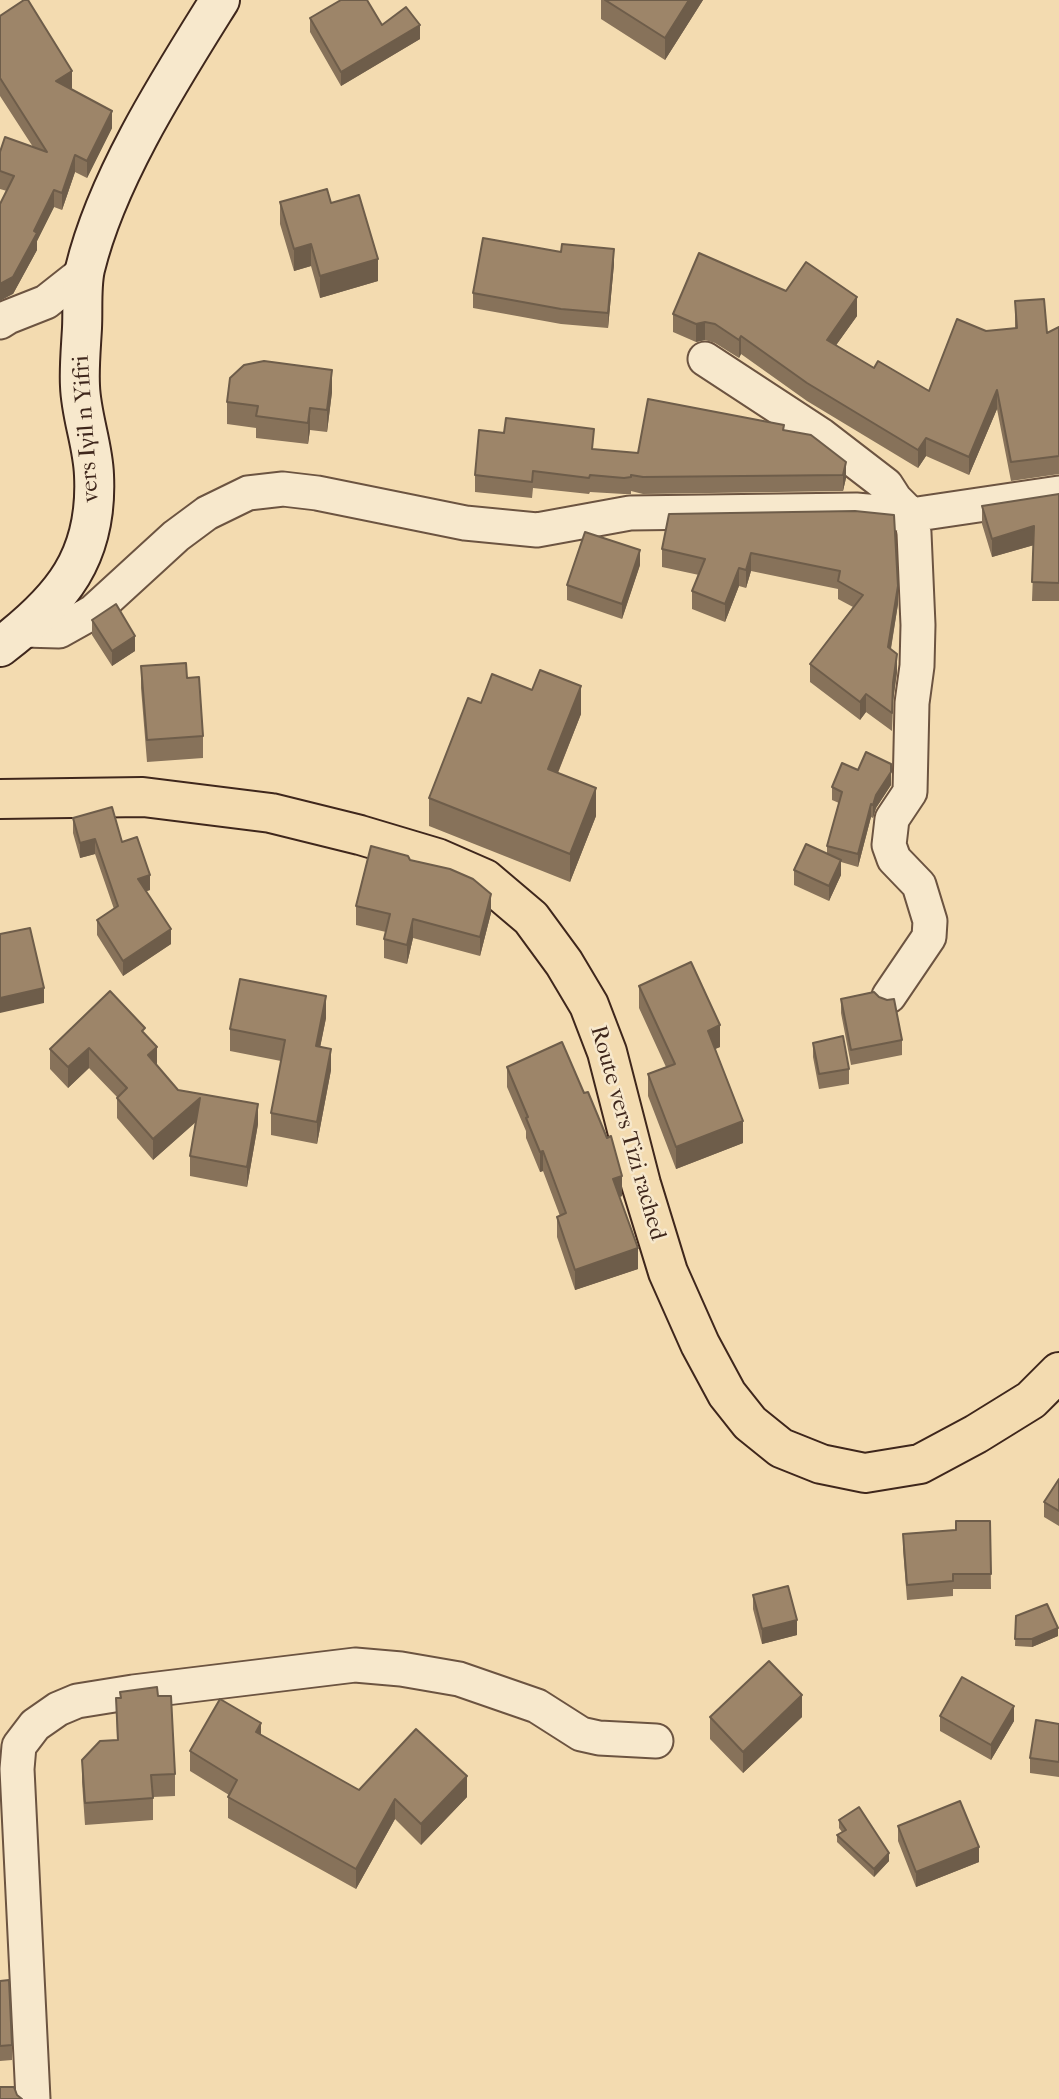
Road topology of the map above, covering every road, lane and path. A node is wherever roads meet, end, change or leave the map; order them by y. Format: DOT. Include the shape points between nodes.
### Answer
graph roads {
  1 [pos="220,0"];
  2 [pos="84,272"];
  3 [pos="0,323"];
  4 [pos="705,359"];
  5 [pos="1059,493"];
  6 [pos="911,515"];
  7 [pos="11,639"];
  8 [pos="0,799"];
  9 [pos="889,996"];
  10 [pos="1059,1372"];
  11 [pos="656,1741"];
  12 [pos="33,2099"];
  1 -- 2 [label="main road, vers Iγil n Yifri" via="126,164 101,216"];
  2 -- 3 [label="street" via="46,302"];
  2 -- 7 [label="main road, vers Iγil n Yifri" via="80,387 94,474 93,520 84,552 62,590"];
  4 -- 6 [label="street" via="821,435 886,485"];
  5 -- 6 [label="street"];
  6 -- 7 [label="street" via="856,510 630,513 537,530 465,523 317,493 283,489 248,493 207,513 176,536 93,612 59,631"];
  6 -- 9 [label="street" via="918,625 910,792 892,819 889,845 894,859 919,885 930,921 929,937"];
  8 -- 10 [label="main road, Route vers Tizi rached" via="143,797 271,813 437,858 485,879 531,918 589,1005 607,1052 668,1272 727,1394 750,1423 781,1448 865,1474 920,1464 1031,1400"];
  11 -- 12 [label="street" via="581,1734 537,1706 459,1679 355,1665 133,1692 77,1701 58,1709 19,1746 17,1769"];
}
